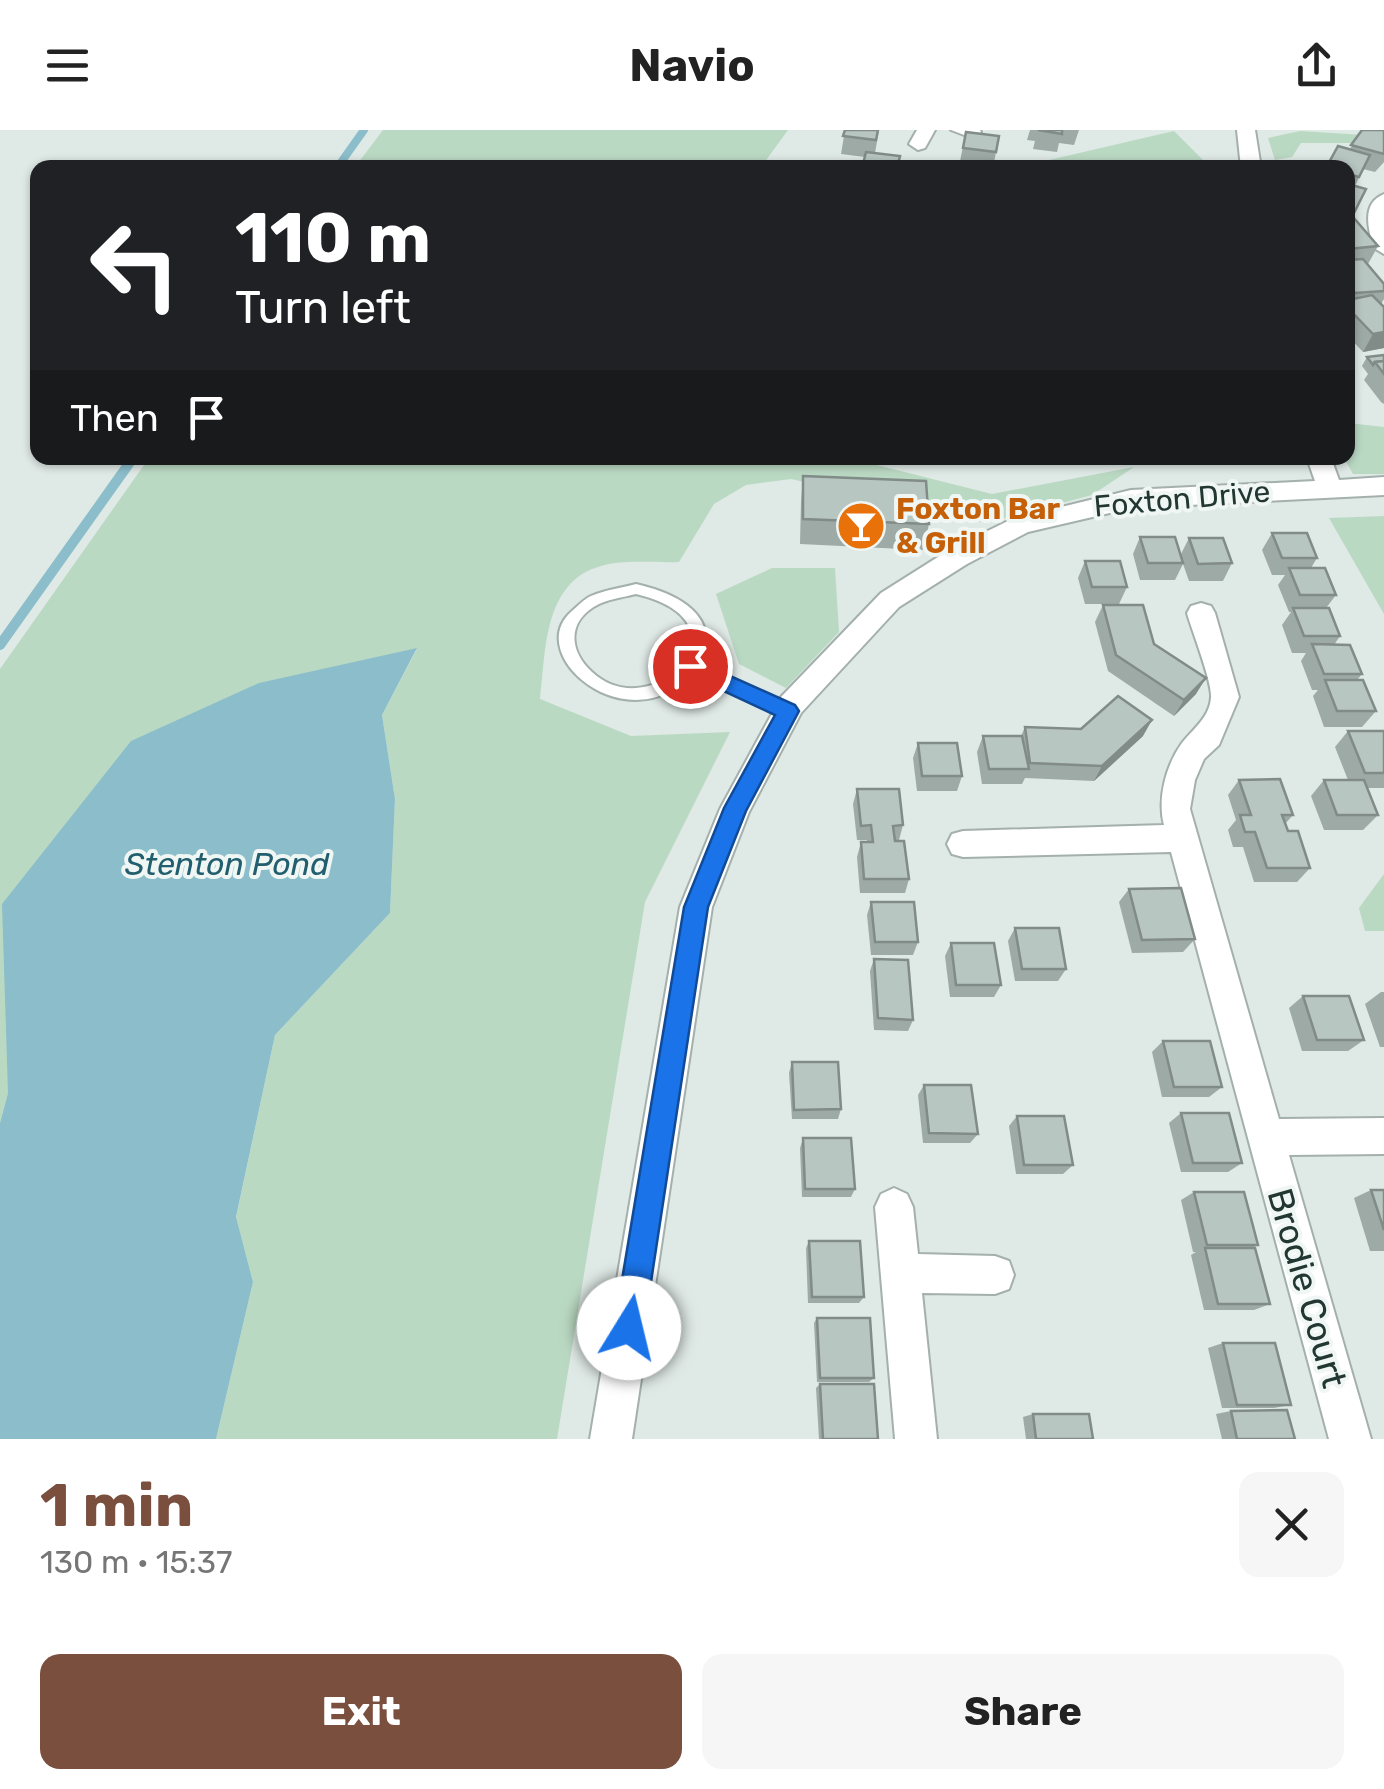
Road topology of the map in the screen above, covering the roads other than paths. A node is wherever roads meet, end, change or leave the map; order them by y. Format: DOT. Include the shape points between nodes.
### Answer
graph roads {
  1 [pos="1246,130"];
  2 [pos="1250,160"];
  3 [pos="1384,200"];
  4 [pos="1384,248"];
  5 [pos="1322,465"];
  6 [pos="1384,486"];
  7 [pos="1330,488"];
  8 [pos="1201,613"];
  9 [pos="690,666"];
  10 [pos="788,711"];
  11 [pos="1181,838"];
  12 [pos="962,844"];
  13 [pos="1384,1136"];
  14 [pos="1264,1137"];
  15 [pos="894,1207"];
  16 [pos="900,1273"];
  17 [pos="995,1274"];
  18 [pos="612,1439"];
  19 [pos="916,1439"];
  20 [pos="1350,1439"];
  1 -- 2 [label="street"];
  3 -- 4 [label="street" via="1376,220"];
  5 -- 7 [label="street"];
  6 -- 7 [label="street, Foxton Drive"];
  7 -- 10 [label="street, Foxton Drive" via="1131,499 1020,525 890,600"];
  8 -- 11 [label="street, Brodie Court" via="1225,696 1209,737 1193,751 1180,780 1175,809"];
  9 -- 9 [label="lane" via="677,680 648,691 596,686 570,661 567,629 593,600 636,589 658,593 677,602 699,631"];
  9 -- 10 [label="lane"];
  10 -- 18 [label="street, Foxton Drive" via="735,808 696,907"];
  11 -- 12 [label="street"];
  11 -- 14 [label="street, Brodie Court"];
  13 -- 14 [label="street"];
  14 -- 20 [label="street, Brodie Court"];
  15 -- 16 [label="street"];
  16 -- 17 [label="street"];
  16 -- 19 [label="street"];
}
